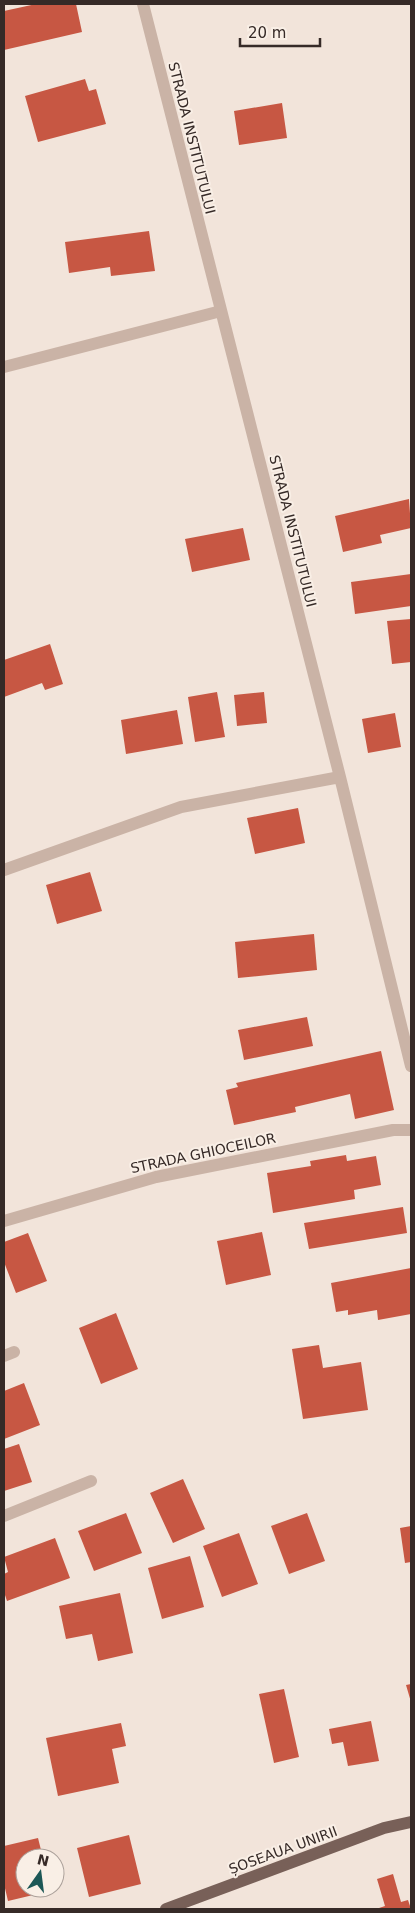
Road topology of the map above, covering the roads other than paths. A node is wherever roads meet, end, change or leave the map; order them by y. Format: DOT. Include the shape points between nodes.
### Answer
graph roads {
  1 [pos="143,4"];
  2 [pos="221,311"];
  3 [pos="4,367"];
  4 [pos="340,777"];
  5 [pos="4,870"];
  6 [pos="411,1066"];
  7 [pos="411,1130"];
  8 [pos="4,1221"];
  9 [pos="91,1481"];
  10 [pos="4,1516"];
  11 [pos="411,1822"];
  12 [pos="166,1909"];
  1 -- 2 [label="street, STRADA INSTITUTULUI"];
  2 -- 3 [label="street"];
  2 -- 4 [label="street, STRADA INSTITUTULUI"];
  4 -- 5 [label="street" via="181,808"];
  4 -- 6 [label="street, STRADA INSTITUTULUI"];
  7 -- 8 [label="street, STRADA GHIOCEILOR" via="392,1130 156,1177"];
  9 -- 10 [label="street"];
  11 -- 12 [label="main road, ȘOSEAUA UNIRII" via="375,1832"];
}
